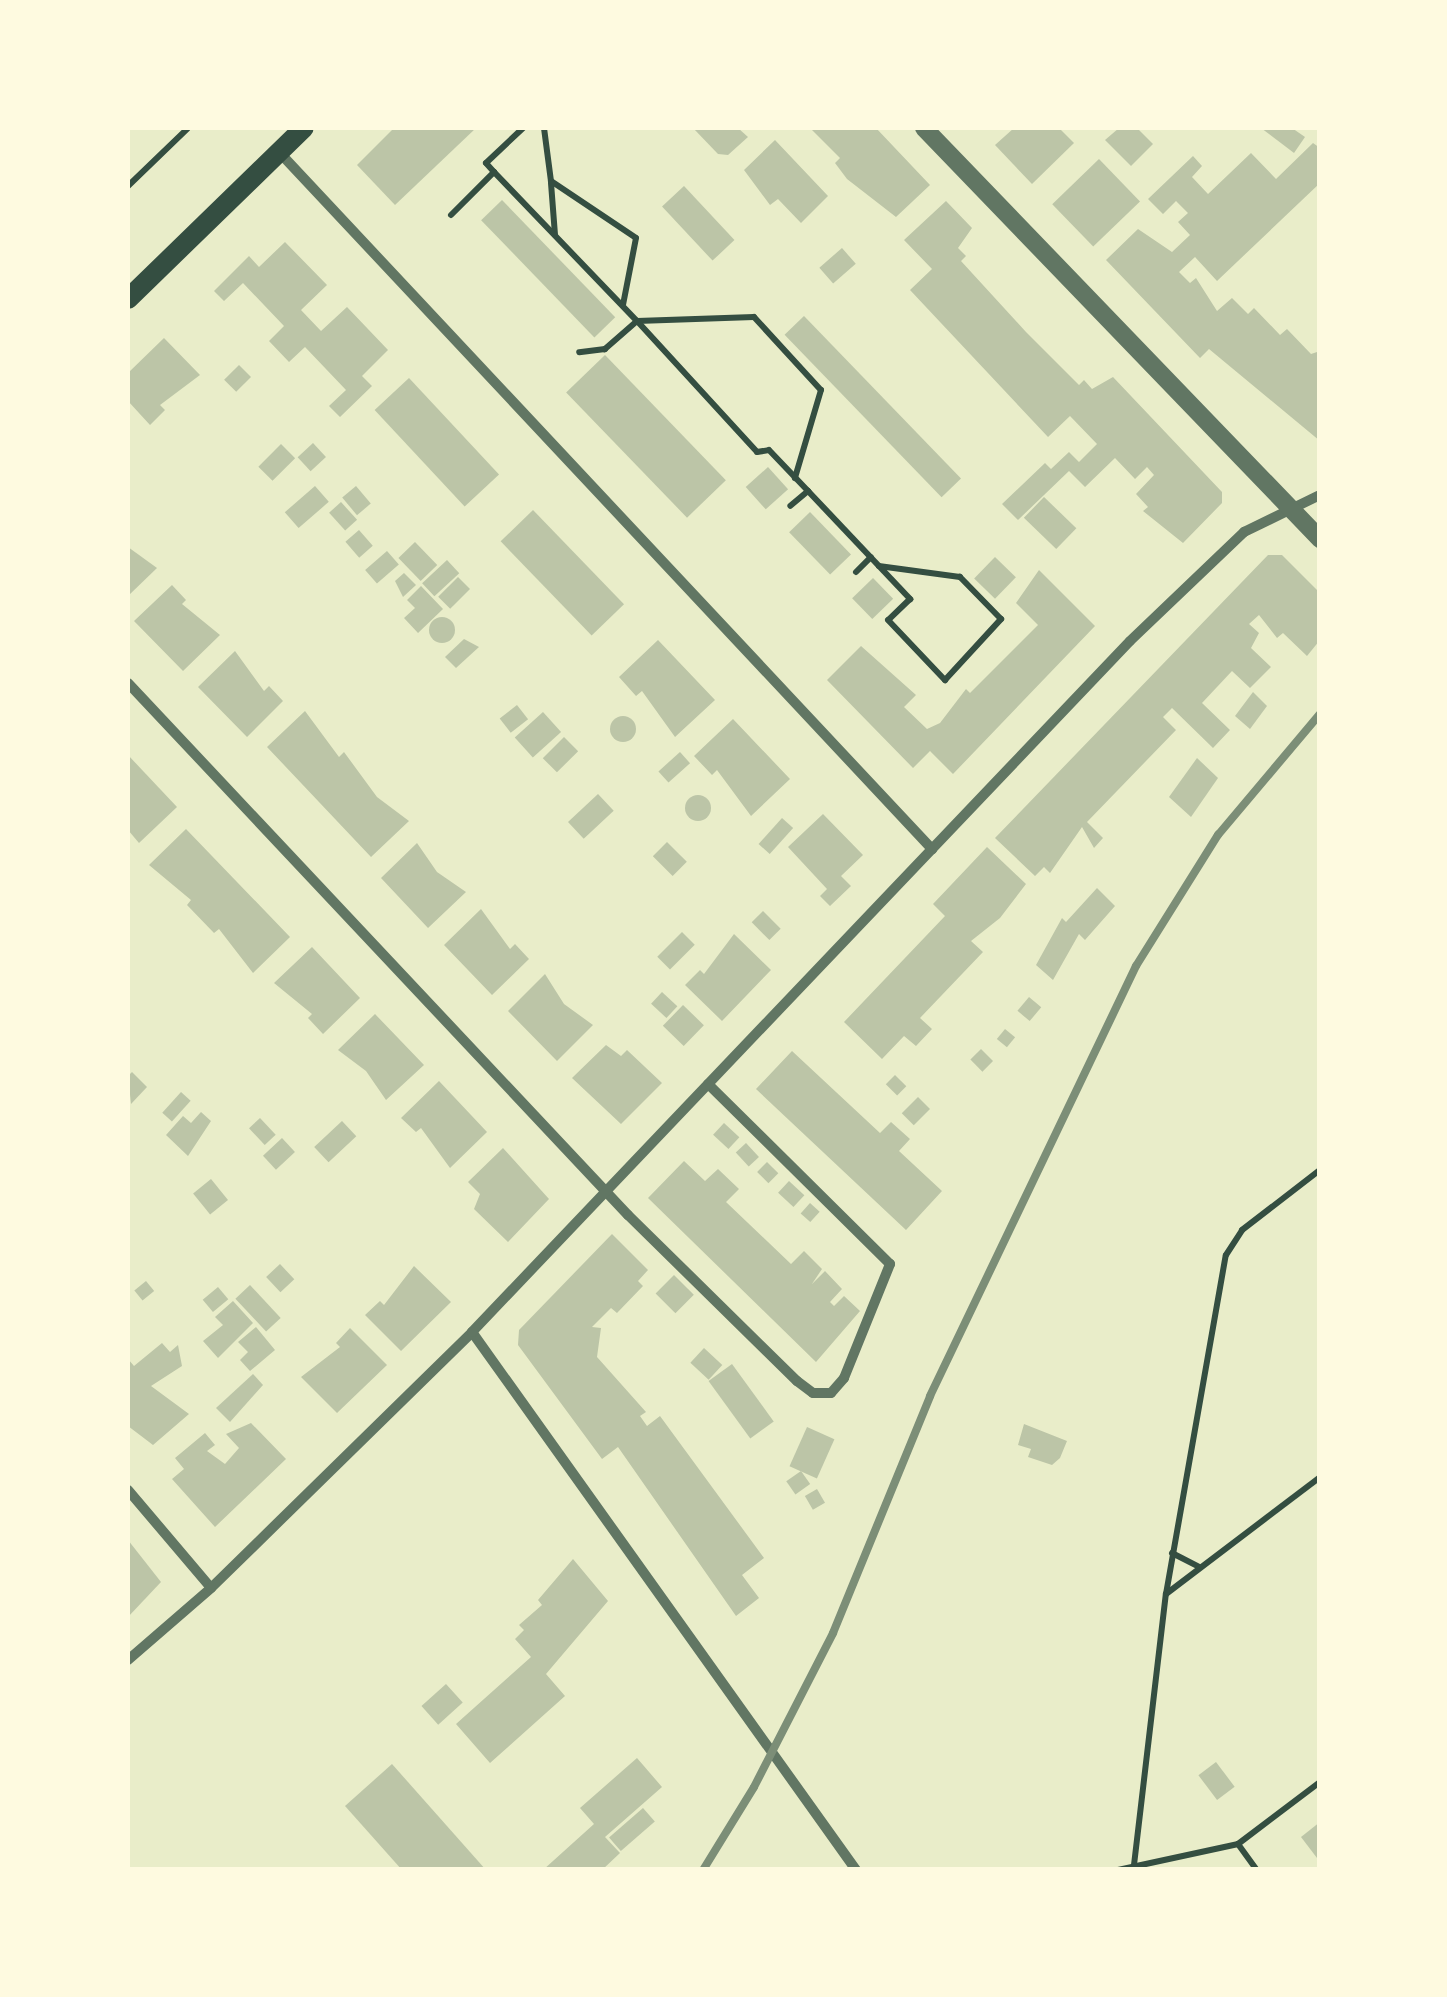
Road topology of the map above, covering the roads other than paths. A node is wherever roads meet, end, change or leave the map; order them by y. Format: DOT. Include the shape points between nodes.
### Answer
graph roads {
  1 [pos="304,128"];
  2 [pos="924,128"];
  3 [pos="279,152"];
  4 [pos="128,299"];
  5 [pos="1320,495"];
  6 [pos="1290,508"];
  7 [pos="1320,539"];
  8 [pos="128,683"];
  9 [pos="932,848"];
  10 [pos="708,1084"];
  11 [pos="606,1188"];
  12 [pos="472,1332"];
  13 [pos="128,1490"];
  14 [pos="210,1588"];
  15 [pos="128,1660"];
  16 [pos="856,1870"];
  1 -- 3 [label="main road"];
  2 -- 6 [label="street"];
  3 -- 4 [label="main road"];
  3 -- 9 [label="street"];
  5 -- 6 [label="street"];
  6 -- 7 [label="street"];
  6 -- 9 [label="street" via="1244,532 1212,562"];
  8 -- 11 [label="street"];
  9 -- 10 [label="street"];
  10 -- 11 [label="street"];
  10 -- 11 [label="street" via="890,1264 838,1387 822,1396 798,1381"];
  11 -- 12 [label="street"];
  12 -- 14 [label="street"];
  12 -- 16 [label="street"];
  13 -- 14 [label="street"];
  14 -- 15 [label="street"];
}
